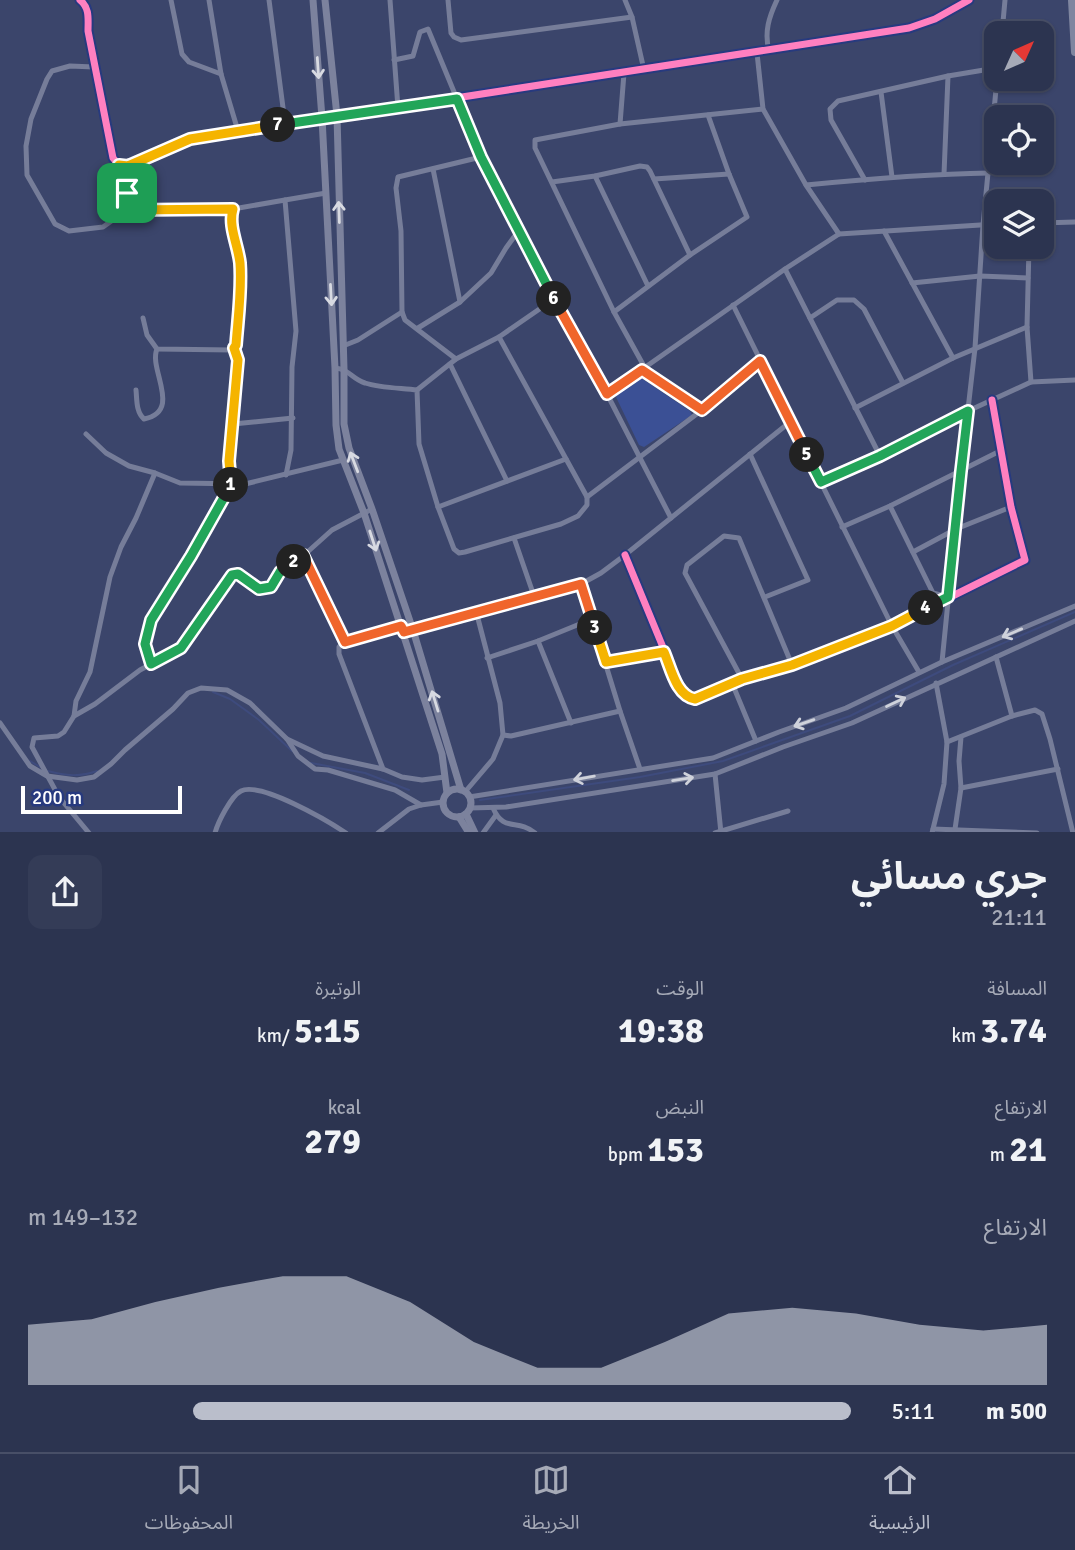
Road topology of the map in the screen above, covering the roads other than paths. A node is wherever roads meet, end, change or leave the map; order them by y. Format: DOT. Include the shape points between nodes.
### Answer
graph roads {
  1 [pos="80,0"];
  2 [pos="171,0"];
  3 [pos="209,0"];
  4 [pos="269,0"];
  5 [pos="313,0"];
  6 [pos="325,0"];
  7 [pos="390,0"];
  8 [pos="447,0"];
  9 [pos="625,0"];
  10 [pos="778,0"];
  11 [pos="969,0"];
  12 [pos="1005,0"];
  13 [pos="1072,0"];
  14 [pos="632,17"];
  15 [pos="1003,21"];
  16 [pos="1075,42"];
  17 [pos="769,51"];
  18 [pos="1075,52"];
  19 [pos="757,53"];
  20 [pos="394,60"];
  21 [pos="94,67"];
  22 [pos="644,70"];
  23 [pos="984,70"];
  24 [pos="624,73"];
  25 [pos="221,74"];
  26 [pos="948,76"];
  27 [pos="881,92"];
  28 [pos="457,99"];
  29 [pos="398,108"];
  30 [pos="763,109"];
  31 [pos="708,115"];
  32 [pos="337,116"];
  33 [pos="322,118"];
  34 [pos="285,123"];
  35 [pos="620,124"];
  36 [pos="237,131"];
  37 [pos="481,157"];
  38 [pos="119,165"];
  39 [pos="433,169"];
  40 [pos="984,173"];
  41 [pos="729,174"];
  42 [pos="944,174"];
  43 [pos="595,176"];
  44 [pos="892,177"];
  45 [pos="654,179"];
  46 [pos="864,180"];
  47 [pos="552,182"];
  48 [pos="806,185"];
  49 [pos="326,193"];
  50 [pos="285,200"];
  51 [pos="233,209"];
  52 [pos="127,210"];
  53 [pos="1075,222"];
  54 [pos="1054,223"];
  55 [pos="984,225"];
  56 [pos="519,230"];
  57 [pos="884,231"];
  58 [pos="839,234"];
  59 [pos="690,255"];
  60 [pos="1028,259"];
  61 [pos="785,269"];
  62 [pos="980,276"];
  63 [pos="1028,278"];
  64 [pos="912,283"];
  65 [pos="648,286"];
  66 [pos="554,299"];
  67 [pos="460,302"];
  68 [pos="733,305"];
  69 [pos="402,312"];
  70 [pos="614,312"];
  71 [pos="143,318"];
  72 [pos="810,318"];
  73 [pos="1027,327"];
  74 [pos="418,328"];
  75 [pos="499,337"];
  76 [pos="343,346"];
  77 [pos="234,348"];
  78 [pos="975,348"];
  79 [pos="157,349"];
  80 [pos="953,358"];
  81 [pos="456,359"];
  82 [pos="760,361"];
  83 [pos="450,363"];
  84 [pos="335,368"];
  85 [pos="344,369"];
  86 [pos="643,369"];
  87 [pos="1075,380"];
  88 [pos="1031,382"];
  89 [pos="903,383"];
  90 [pos="136,390"];
  91 [pos="417,390"];
  92 [pos="607,394"];
  93 [pos="992,400"];
  94 [pos="855,408"];
  95 [pos="702,410"];
  96 [pos="968,411"];
  97 [pos="293,418"];
  98 [pos="790,422"];
  99 [pos="233,424"];
  100 [pos="86,434"];
  101 [pos="1000,451"];
  102 [pos="750,454"];
  103 [pos="880,456"];
  104 [pos="640,458"];
  105 [pos="566,459"];
  106 [pos="343,460"];
  107 [pos="961,471"];
  108 [pos="155,473"];
  109 [pos="286,475"];
  110 [pos="507,481"];
  111 [pos="821,482"];
  112 [pos="231,484"];
  113 [pos="587,497"];
  114 [pos="890,506"];
  115 [pos="438,507"];
  116 [pos="1011,507"];
  117 [pos="368,511"];
  118 [pos="671,519"];
  119 [pos="842,527"];
  120 [pos="956,529"];
  121 [pos="514,538"];
  122 [pos="913,552"];
  123 [pos="303,555"];
  124 [pos="625,555"];
  125 [pos="581,584"];
  126 [pos="534,596"];
  127 [pos="765,597"];
  128 [pos="948,597"];
  129 [pos="1075,606"];
  130 [pos="476,611"];
  131 [pos="592,619"];
  132 [pos="1075,621"];
  133 [pos="892,626"];
  134 [pos="403,629"];
  135 [pos="413,630"];
  136 [pos="538,641"];
  137 [pos="345,642"];
  138 [pos="664,652"];
  139 [pos="996,657"];
  140 [pos="487,658"];
  141 [pos="606,662"];
  142 [pos="942,662"];
  143 [pos="151,664"];
  144 [pos="792,665"];
  145 [pos="919,672"];
  146 [pos="742,679"];
  147 [pos="936,683"];
  148 [pos="732,684"];
  149 [pos="620,711"];
  150 [pos="74,716"];
  151 [pos="1012,716"];
  152 [pos="0,723"];
  153 [pos="571,723"];
  154 [pos="503,735"];
  155 [pos="961,737"];
  156 [pos="287,739"];
  157 [pos="756,741"];
  158 [pos="947,742"];
  159 [pos="383,769"];
  160 [pos="640,769"];
  161 [pos="1058,769"];
  162 [pos="715,774"];
  163 [pos="47,776"];
  164 [pos="445,777"];
  165 [pos="961,788"];
  166 [pos="447,793"];
  167 [pos="465,793"];
  168 [pos="443,802"];
  169 [pos="421,804"];
  170 [pos="493,808"];
  171 [pos="788,811"];
  172 [pos="465,813"];
  173 [pos="496,815"];
  174 [pos="956,829"];
  175 [pos="933,831"];
  176 [pos="979,831"];
  177 [pos="89,832"];
  178 [pos="215,832"];
  179 [pos="346,832"];
  180 [pos="378,832"];
  181 [pos="469,832"];
  182 [pos="475,832"];
  183 [pos="483,832"];
  184 [pos="535,832"];
  185 [pos="719,832"];
  186 [pos="1037,832"];
  187 [pos="1073,832"];
  1 -- 21 [label="street" via="88,10"];
  2 -- 25 [label="street" via="182,54 188,62"];
  3 -- 25 [label="street"];
  4 -- 34 [label="street"];
  5 -- 33 [label="main road, one-way"];
  6 -- 32 [label="main road"];
  7 -- 20 [label="street"];
  8 -- 14 [label="street" via="451,33 460,40"];
  9 -- 14 [label="street"];
  10 -- 17 [label="street" via="767,27"];
  11 -- 17 [label="main road" via="909,29"];
  12 -- 15 [label="street"];
  13 -- 16 [label="main road"];
  14 -- 22 [label="street"];
  16 -- 18 [label="main road"];
  17 -- 19 [label="main road"];
  19 -- 22 [label="main road"];
  19 -- 30 [label="street"];
  20 -- 28 [label="street" via="413,56 420,32 428,29"];
  20 -- 29 [label="street"];
  21 -- 38 [label="street" via="113,158"];
  21 -- 52 [label="street" via="69,66 52,71 47,79 31,119 27,175 55,224 69,231 103,227"];
  22 -- 24 [label="main road"];
  23 -- 26 [label="street"];
  24 -- 28 [label="main road"];
  24 -- 35 [label="street"];
  25 -- 36 [label="street"];
  26 -- 27 [label="street"];
  26 -- 42 [label="street"];
  27 -- 44 [label="street"];
  27 -- 46 [label="street" via="838,101 830,109 831,120"];
  28 -- 29 [label="main road"];
  28 -- 37 [label="street"];
  29 -- 32 [label="main road"];
  30 -- 31 [label="street"];
  30 -- 48 [label="street"];
  31 -- 35 [label="street"];
  31 -- 41 [label="street"];
  32 -- 33 [label="main road"];
  76 -- 32 [label="main road, one-way"];
  33 -- 34 [label="street"];
  33 -- 49 [label="main road"];
  34 -- 36 [label="street"];
  35 -- 47 [label="street" via="535,140"];
  36 -- 38 [label="street" via="190,139 128,166"];
  37 -- 39 [label="street"];
  37 -- 56 [label="street"];
  38 -- 52 [label="street"];
  39 -- 67 [label="street"];
  39 -- 69 [label="street" via="398,177"];
  40 -- 42 [label="street"];
  41 -- 45 [label="street"];
  41 -- 59 [label="street" via="747,217"];
  42 -- 44 [label="street"];
  43 -- 45 [label="street" via="640,166 647,167"];
  43 -- 47 [label="street"];
  43 -- 65 [label="street"];
  44 -- 46 [label="street"];
  45 -- 59 [label="street"];
  46 -- 48 [label="street"];
  47 -- 70 [label="street"];
  48 -- 58 [label="street"];
  49 -- 50 [label="street"];
  49 -- 84 [label="main road, one-way"];
  50 -- 51 [label="street"];
  50 -- 97 [label="street" via="296,331"];
  51 -- 52 [label="street"];
  51 -- 77 [label="street" via="240,261"];
  53 -- 54 [label="street"];
  55 -- 57 [label="street"];
  55 -- 62 [label="street"];
  56 -- 66 [label="street"];
  56 -- 67 [label="street" via="491,273"];
  57 -- 58 [label="street"];
  57 -- 64 [label="street"];
  58 -- 61 [label="street"];
  59 -- 65 [label="street"];
  60 -- 63 [label="street"];
  61 -- 68 [label="street"];
  61 -- 72 [label="street"];
  62 -- 63 [label="street"];
  62 -- 64 [label="street"];
  62 -- 78 [label="street"];
  63 -- 73 [label="street"];
  64 -- 80 [label="street"];
  65 -- 70 [label="street"];
  66 -- 75 [label="street"];
  66 -- 92 [label="street"];
  67 -- 74 [label="street"];
  68 -- 82 [label="street"];
  68 -- 86 [label="street"];
  69 -- 74 [label="street" via="405,320"];
  69 -- 76 [label="street"];
  70 -- 86 [label="street"];
  71 -- 79 [label="street"];
  72 -- 89 [label="street" via="837,300 854,300 864,309"];
  72 -- 94 [label="street"];
  73 -- 78 [label="street"];
  73 -- 88 [label="street"];
  74 -- 81 [label="street"];
  75 -- 81 [label="street"];
  75 -- 105 [label="street"];
  76 -- 85 [label="main road"];
  77 -- 79 [label="street"];
  77 -- 99 [label="street" via="238,360"];
  78 -- 80 [label="street"];
  78 -- 96 [label="street"];
  79 -- 90 [label="street" via="154,356 163,398 155,415 140,416"];
  80 -- 89 [label="street"];
  81 -- 83 [label="street"];
  82 -- 95 [label="street"];
  82 -- 98 [label="street"];
  83 -- 91 [label="street"];
  83 -- 110 [label="street"];
  84 -- 85 [label="street"];
  84 -- 106 [label="main road" via="336,425"];
  85 -- 91 [label="street" via="365,383"];
  117 -- 85 [label="main road, one-way" via="348,448"];
  86 -- 92 [label="street"];
  86 -- 95 [label="street"];
  87 -- 88 [label="street"];
  88 -- 93 [label="street"];
  89 -- 94 [label="street"];
  91 -- 115 [label="street" via="419,444"];
  92 -- 104 [label="street"];
  93 -- 96 [label="street"];
  93 -- 101 [label="street"];
  94 -- 103 [label="street"];
  95 -- 104 [label="street"];
  96 -- 103 [label="street"];
  96 -- 107 [label="street"];
  97 -- 99 [label="street"];
  97 -- 109 [label="street"];
  98 -- 102 [label="street"];
  98 -- 111 [label="street"];
  99 -- 112 [label="street"];
  100 -- 108 [label="street" via="106,453"];
  101 -- 107 [label="street"];
  101 -- 116 [label="street"];
  102 -- 118 [label="street"];
  102 -- 127 [label="street" via="808,580"];
  103 -- 111 [label="street"];
  104 -- 113 [label="street"];
  104 -- 118 [label="street"];
  105 -- 110 [label="street"];
  105 -- 113 [label="street"];
  106 -- 109 [label="street"];
  106 -- 117 [label="main road"];
  107 -- 114 [label="street"];
  107 -- 120 [label="street"];
  108 -- 112 [label="street" via="180,483"];
  108 -- 150 [label="street" via="110,577 96,652"];
  109 -- 112 [label="street"];
  110 -- 115 [label="street"];
  111 -- 119 [label="street"];
  112 -- 143 [label="street" via="151,620 145,644"];
  113 -- 121 [label="street" via="578,516"];
  114 -- 119 [label="street"];
  114 -- 122 [label="street"];
  115 -- 121 [label="street" via="458,552"];
  116 -- 120 [label="street"];
  116 -- 128 [label="street" via="1025,560"];
  117 -- 123 [label="street" via="332,530"];
  117 -- 134 [label="main road, one-way"];
  117 -- 135 [label="main road"];
  118 -- 124 [label="street"];
  119 -- 133 [label="street"];
  120 -- 122 [label="street"];
  120 -- 128 [label="street"];
  121 -- 126 [label="street"];
  122 -- 128 [label="street" via="933,593"];
  123 -- 137 [label="street"];
  123 -- 143 [label="street" via="280,572 271,587 259,589 238,574 232,575 181,648"];
  124 -- 125 [label="street"];
  124 -- 138 [label="street"];
  125 -- 126 [label="street"];
  125 -- 131 [label="street"];
  126 -- 130 [label="street"];
  127 -- 144 [label="street"];
  127 -- 146 [label="street" via="739,538 724,536 687,565 685,573"];
  128 -- 133 [label="street"];
  128 -- 142 [label="street"];
  129 -- 142 [label="street, one-way"];
  130 -- 135 [label="street"];
  130 -- 140 [label="street"];
  131 -- 136 [label="street"];
  131 -- 141 [label="street"];
  132 -- 139 [label="street"];
  133 -- 144 [label="street"];
  133 -- 145 [label="street"];
  134 -- 135 [label="street"];
  134 -- 137 [label="street"];
  134 -- 164 [label="main road"];
  167 -- 135 [label="main road, one-way"];
  136 -- 140 [label="street"];
  136 -- 153 [label="street"];
  137 -- 159 [label="street" via="339,654"];
  138 -- 141 [label="street"];
  138 -- 148 [label="street" via="687,698"];
  139 -- 147 [label="street"];
  139 -- 151 [label="street"];
  140 -- 154 [label="street" via="500,703"];
  141 -- 149 [label="street"];
  142 -- 145 [label="street"];
  143 -- 150 [label="street"];
  144 -- 146 [label="street"];
  145 -- 157 [label="street, one-way" via="846,708"];
  146 -- 148 [label="street"];
  147 -- 158 [label="street"];
  162 -- 147 [label="street, one-way" via="852,723"];
  148 -- 157 [label="street"];
  149 -- 153 [label="street"];
  149 -- 160 [label="street"];
  150 -- 163 [label="street" via="58,736 32,740"];
  151 -- 155 [label="street"];
  151 -- 161 [label="street" via="1035,710 1042,714"];
  152 -- 163 [label="street" via="30,766"];
  153 -- 154 [label="street"];
  154 -- 167 [label="street" via="493,759"];
  155 -- 158 [label="street"];
  155 -- 165 [label="street"];
  156 -- 159 [label="street" via="323,756"];
  156 -- 163 [label="street" via="250,703 227,690 201,688 188,693 94,777"];
  156 -- 169 [label="street" via="298,756 315,769 395,789"];
  157 -- 160 [label="street" via="713,758"];
  158 -- 175 [label="street" via="944,784"];
  159 -- 164 [label="street" via="422,780"];
  160 -- 167 [label="street, one-way"];
  161 -- 165 [label="street"];
  161 -- 187 [label="street"];
  170 -- 162 [label="street, one-way"];
  162 -- 185 [label="street"];
  163 -- 177 [label="street"];
  164 -- 166 [label="main road"];
  165 -- 174 [label="street"];
  166 -- 167 [label="main road" via="454,789"];
  166 -- 168 [label="main road"];
  167 -- 172 [label="main road"];
  168 -- 169 [label="street"];
  168 -- 172 [label="main road" via="452,817"];
  169 -- 180 [label="street"];
  170 -- 172 [label="street"];
  170 -- 173 [label="street"];
  171 -- 185 [label="street"];
  172 -- 181 [label="main road"];
  172 -- 182 [label="main road"];
  173 -- 183 [label="street"];
  173 -- 184 [label="street" via="507,824"];
  174 -- 175 [label="street"];
  174 -- 176 [label="street"];
  176 -- 186 [label="street"];
  178 -- 179 [label="street" via="233,799 250,789 295,804"];
}
